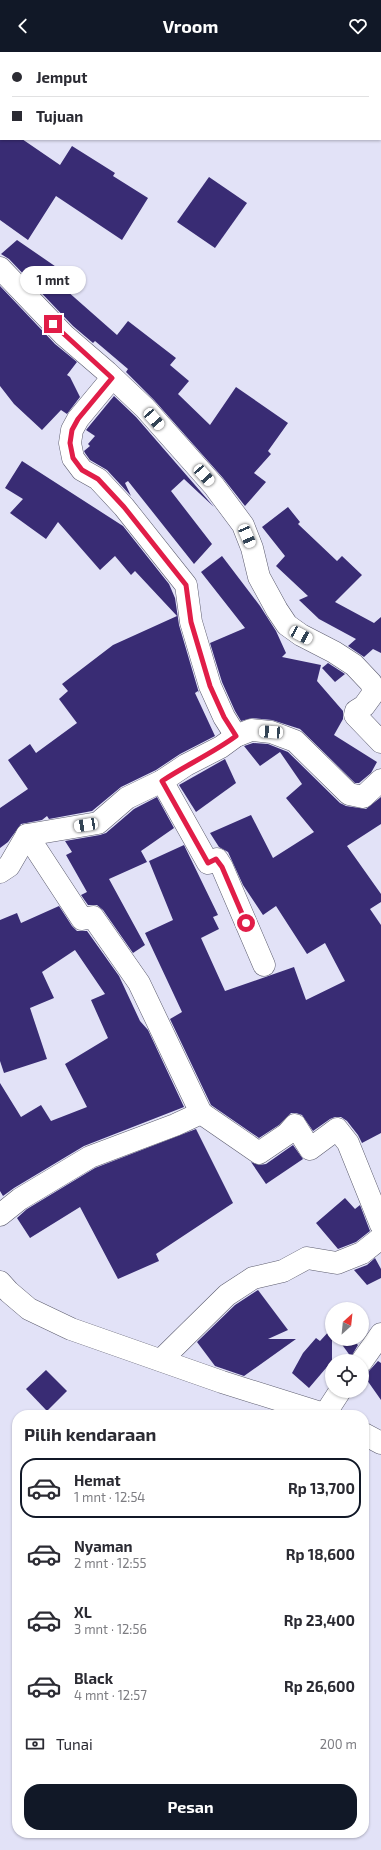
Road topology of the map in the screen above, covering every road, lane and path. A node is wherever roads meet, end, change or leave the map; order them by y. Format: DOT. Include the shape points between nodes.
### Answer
graph roads {
  1 [pos="0,268"];
  2 [pos="112,378"];
  3 [pos="236,736"];
  4 [pos="381,742"];
  5 [pos="381,780"];
  6 [pos="162,781"];
  7 [pos="27,835"];
  8 [pos="0,872"];
  9 [pos="264,965"];
  10 [pos="201,1113"];
  11 [pos="0,1215"];
  12 [pos="381,1225"];
  13 [pos="381,1238"];
  14 [pos="0,1282"];
  15 [pos="381,1334"];
  16 [pos="367,1354"];
  17 [pos="161,1360"];
  18 [pos="336,1398"];
  19 [pos="313,1410"];
  20 [pos="328,1410"];
  21 [pos="369,1437"];
  22 [pos="381,1443"];
  1 -- 2 [label="street" via="64,335"];
  2 -- 3 [label="street" via="72,430 70,443 73,458 82,470 98,479 124,507 186,585 191,622 210,686"];
  2 -- 4 [label="street" via="145,408 214,486 242,525 252,548 259,577 287,625 354,665 371,683 372,695 355,715"];
  3 -- 5 [label="street" via="251,730 271,732 295,740 349,794 363,797"];
  3 -- 6 [label="street"];
  6 -- 7 [label="street" via="127,798 98,823"];
  6 -- 9 [label="street" via="208,863 216,859 222,867"];
  7 -- 8 [label="street" via="9,866"];
  7 -- 10 [label="street" via="82,919 93,918 138,983"];
  10 -- 11 [label="street" via="90,1157 20,1199"];
  10 -- 12 [label="street" via="259,1153 287,1134 295,1125 310,1149 338,1129 348,1143"];
  13 -- 17 [label="street" via="362,1253 337,1263 307,1258 283,1271 253,1278 227,1295"];
  14 -- 17 [label="street" via="29,1309 71,1329"];
  15 -- 16 [label="street"];
  17 -- 19 [label="street"];
  18 -- 20 [label="street"];
  21 -- 22 [label="street"];
}
